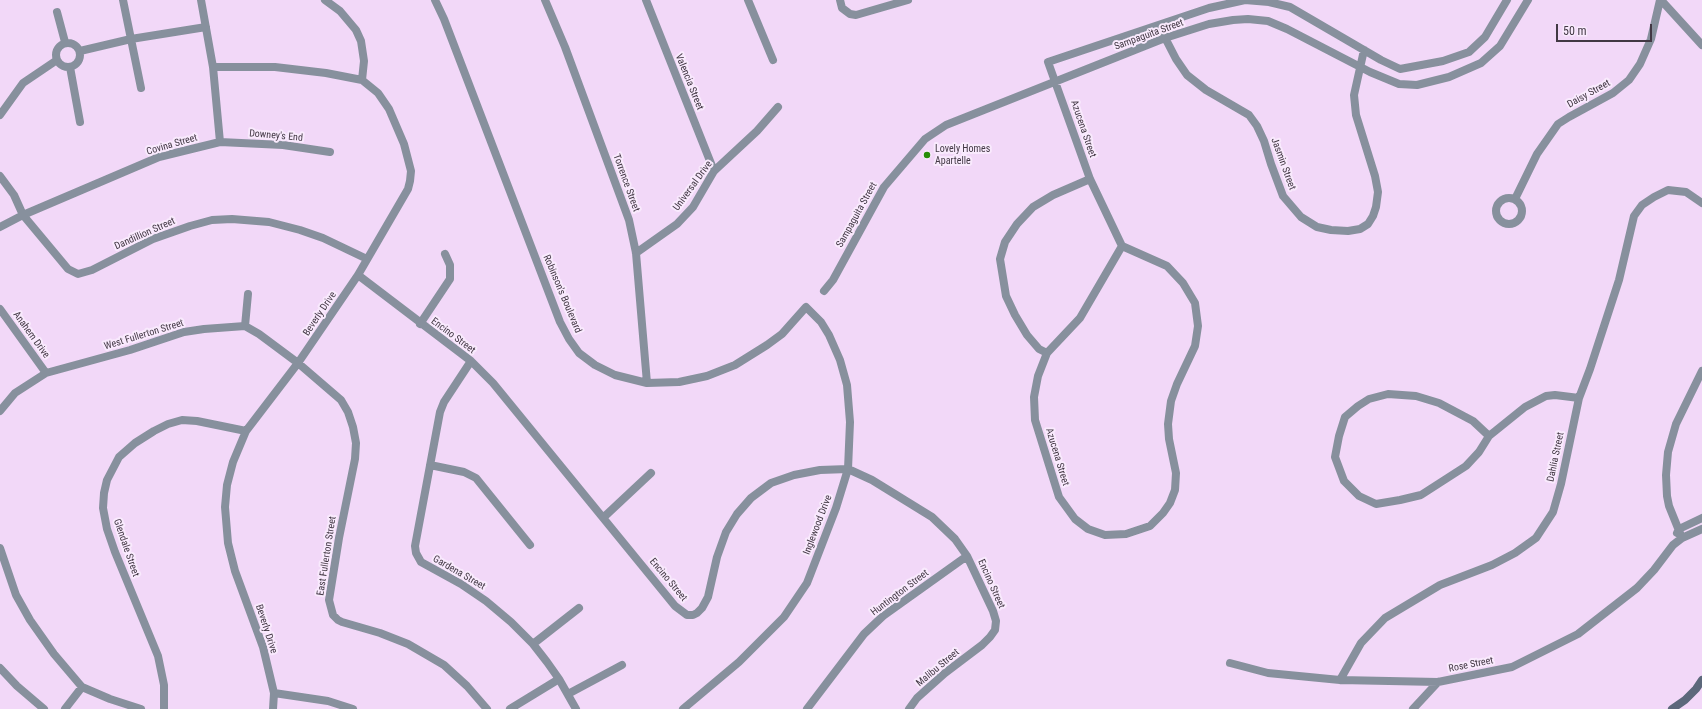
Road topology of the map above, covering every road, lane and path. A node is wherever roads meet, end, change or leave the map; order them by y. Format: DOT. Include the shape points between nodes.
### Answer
graph roads {
  1 [pos="123,0"];
  2 [pos="201,0"];
  3 [pos="325,0"];
  4 [pos="435,0"];
  5 [pos="545,0"];
  6 [pos="646,0"];
  7 [pos="748,0"];
  8 [pos="840,0"];
  9 [pos="907,0"];
  10 [pos="1507,0"];
  11 [pos="1528,0"];
  12 [pos="1660,0"];
  13 [pos="57,12"];
  14 [pos="1159,26"];
  15 [pos="206,27"];
  16 [pos="1165,38"];
  17 [pos="131,39"];
  18 [pos="65,42"];
  19 [pos="1702,45"];
  20 [pos="1364,50"];
  21 [pos="80,51"];
  22 [pos="57,60"];
  23 [pos="774,60"];
  24 [pos="1048,62"];
  25 [pos="1360,66"];
  26 [pos="70,67"];
  27 [pos="213,67"];
  28 [pos="1400,69"];
  29 [pos="362,80"];
  30 [pos="1056,81"];
  31 [pos="1399,84"];
  32 [pos="141,88"];
  33 [pos="778,107"];
  34 [pos="0,115"];
  35 [pos="80,122"];
  36 [pos="220,142"];
  37 [pos="330,152"];
  38 [pos="714,171"];
  39 [pos="0,176"];
  40 [pos="1090,179"];
  41 [pos="1515,199"];
  42 [pos="1702,204"];
  43 [pos="23,215"];
  44 [pos="0,227"];
  45 [pos="1122,246"];
  46 [pos="636,253"];
  47 [pos="445,254"];
  48 [pos="367,259"];
  49 [pos="358,276"];
  50 [pos="824,291"];
  51 [pos="248,294"];
  52 [pos="806,307"];
  53 [pos="0,309"];
  54 [pos="420,324"];
  55 [pos="245,326"];
  56 [pos="1047,353"];
  57 [pos="471,361"];
  58 [pos="298,363"];
  59 [pos="1702,371"];
  60 [pos="46,373"];
  61 [pos="648,383"];
  62 [pos="1579,398"];
  63 [pos="0,411"];
  64 [pos="246,431"];
  65 [pos="1489,436"];
  66 [pos="430,465"];
  67 [pos="848,470"];
  68 [pos="652,473"];
  69 [pos="604,517"];
  70 [pos="1702,518"];
  71 [pos="1679,528"];
  72 [pos="1702,529"];
  73 [pos="1682,538"];
  74 [pos="530,545"];
  75 [pos="1673,546"];
  76 [pos="0,548"];
  77 [pos="966,556"];
  78 [pos="579,608"];
  79 [pos="533,644"];
  80 [pos="982,645"];
  81 [pos="1230,663"];
  82 [pos="622,665"];
  83 [pos="0,668"];
  84 [pos="559,679"];
  85 [pos="1340,680"];
  86 [pos="1702,680"];
  87 [pos="1438,682"];
  88 [pos="82,687"];
  89 [pos="274,693"];
  90 [pos="568,694"];
  91 [pos="44,709"];
  92 [pos="65,709"];
  93 [pos="141,709"];
  94 [pos="164,709"];
  95 [pos="273,709"];
  96 [pos="353,709"];
  97 [pos="487,709"];
  98 [pos="510,709"];
  99 [pos="576,709"];
  100 [pos="683,709"];
  101 [pos="807,709"];
  102 [pos="909,709"];
  103 [pos="1413,709"];
  104 [pos="1672,709"];
  1 -- 17 [label="street"];
  2 -- 15 [label="street"];
  3 -- 29 [label="street" via="340,11 356,30 361,41 364,61"];
  4 -- 61 [label="street, Robinson's Boulevard" via="560,322 579,353 595,365 615,375"];
  5 -- 46 [label="street, Torrence Street" via="629,220"];
  6 -- 38 [label="street, Valencia Street"];
  7 -- 23 [label="street"];
  8 -- 9 [label="street" via="842,8 856,16"];
  10 -- 28 [label="street" via="1485,38 1469,52 1443,61"];
  11 -- 31 [label="street, Sampaguita Street" via="1500,46 1481,63 1449,77 1417,85"];
  12 -- 19 [label="street"];
  12 -- 41 [label="street, Daisy Street" via="1650,39 1630,80 1613,93 1558,124 1537,154"];
  13 -- 18 [label="street"];
  14 -- 16 [label="street, Jasmin Street"];
  14 -- 20 [label="street, Sampaguita Street" via="1209,8 1245,0 1269,2 1290,7"];
  14 -- 24 [label="street, Sampaguita Street"];
  15 -- 17 [label="street"];
  15 -- 27 [label="street"];
  16 -- 25 [label="street, Sampaguita Street" via="1209,24 1233,20 1268,21"];
  16 -- 25 [label="street, Jasmin Street" via="1187,75 1206,90 1249,115 1258,126 1283,196 1301,217 1317,227 1331,230 1360,229 1368,224 1376,207 1378,192 1375,176 1358,122 1354,95"];
  16 -- 30 [label="street, Sampaguita Street"];
  17 -- 21 [label="street"];
  17 -- 32 [label="street"];
  18 -- 21 [label="street" via="74,44"];
  18 -- 22 [label="street" via="57,49"];
  20 -- 25 [label="street, Jasmin Street"];
  20 -- 28 [label="street, Sampaguita Street"];
  21 -- 26 [label="street" via="79,61"];
  22 -- 26 [label="street" via="63,66"];
  22 -- 34 [label="street" via="23,83"];
  24 -- 30 [label="street, Azucena Street"];
  25 -- 31 [label="street, Sampaguita Street"];
  26 -- 35 [label="street"];
  27 -- 29 [label="street, Beverly Drive" via="275,66"];
  27 -- 36 [label="street"];
  28 -- 31 [label="street"];
  29 -- 48 [label="street, Beverly Drive" via="378,93 389,109 404,144 411,171 408,189"];
  30 -- 40 [label="street, Azucena Street"];
  30 -- 50 [label="street, Sampaguita Street" via="946,125 925,139 884,187 833,280"];
  33 -- 38 [label="street, Universal Drive" via="757,131"];
  36 -- 37 [label="street, Downey's End" via="283,145"];
  36 -- 43 [label="street, Covina Street" via="160,157"];
  38 -- 46 [label="street, Universal Drive" via="693,207 677,224"];
  39 -- 43 [label="street, Dandillion Street" via="14,195"];
  40 -- 45 [label="street, Azucena Street"];
  40 -- 56 [label="street" via="1032,207 1005,242 1000,259 1006,296 1015,316 1039,349"];
  42 -- 62 [label="street, Dahlia Street" via="1686,192 1668,190 1642,205 1634,216 1619,280"];
  43 -- 44 [label="street, Covina Street"];
  43 -- 48 [label="street, Dandillion Street" via="68,268 78,274 92,270 153,239 212,220 269,222 323,238"];
  45 -- 56 [label="street, Azucena Street" via="1080,318"];
  45 -- 56 [label="street, Azucena Street" via="1167,266 1183,283 1195,303 1198,326 1195,346 1171,401 1168,424 1176,473 1175,490 1164,513 1150,526 1126,534 1105,535 1088,529 1075,519 1058,497 1035,420 1036,383"];
  46 -- 61 [label="street, Torrence Street"];
  47 -- 54 [label="street" via="450,265 450,279"];
  48 -- 49 [label="street, Beverly Drive"];
  49 -- 54 [label="street, Encino Street"];
  49 -- 58 [label="street, Beverly Drive"];
  51 -- 55 [label="street"];
  52 -- 61 [label="street, Robinson's Boulevard" via="782,334 735,364 707,376 679,382"];
  52 -- 67 [label="street, Inglewood Drive" via="821,322 829,335 847,385 850,422"];
  53 -- 60 [label="street, Anahem Drive"];
  54 -- 57 [label="street, Encino Street"];
  55 -- 58 [label="street"];
  55 -- 60 [label="street, West Fullerton Street" via="184,332"];
  57 -- 66 [label="street, Gardena Street" via="440,412"];
  57 -- 69 [label="street, Encino Street" via="493,383"];
  58 -- 64 [label="street, Beverly Drive"];
  58 -- 97 [label="street, East Fullerton Street" via="341,400 354,427 355,459 329,600 333,615 342,622 408,644 444,665"];
  59 -- 71 [label="street" via="1676,424 1668,452 1667,496"];
  60 -- 63 [label="street, West Fullerton Street" via="15,393"];
  62 -- 65 [label="street" via="1546,396 1525,407"];
  62 -- 85 [label="street, Dahlia Street" via="1561,484 1552,512 1536,538 1515,553 1492,565 1440,585 1385,618 1361,643"];
  64 -- 89 [label="street, Beverly Drive" via="227,485 225,506 228,543 235,571 263,647"];
  64 -- 94 [label="street, Glendale Street" via="197,421 182,420 168,424 135,443 119,457 107,480 103,508 107,529 158,656 164,685"];
  65 -- 65 [label="street" via="1473,421 1439,402 1416,396 1388,394 1369,399 1345,417 1338,436 1335,457 1344,481 1360,496 1376,504 1421,495 1466,466"];
  66 -- 74 [label="street" via="464,472 476,478"];
  66 -- 79 [label="street, Gardena Street" via="415,546 418,558 486,601"];
  67 -- 69 [label="street, Encino Street" via="820,470 794,475 771,483 751,498 726,532 708,596 702,608 693,615 682,612 675,606"];
  67 -- 77 [label="street, Encino Street" via="872,480 932,517 955,539"];
  67 -- 100 [label="street, Inglewood Drive" via="807,583 784,617 739,662"];
  68 -- 69 [label="street"];
  70 -- 71 [label="street"];
  71 -- 73 [label="street"];
  71 -- 75 [label="street, Rose Street"];
  72 -- 73 [label="street, Rose Street"];
  73 -- 75 [label="street, Rose Street"];
  75 -- 87 [label="street, Rose Street" via="1637,588 1578,634 1512,667"];
  76 -- 88 [label="street" via="16,595 30,620"];
  77 -- 80 [label="street, Encino Street" via="996,621 990,637"];
  77 -- 101 [label="street, Huntington Street" via="883,616 864,634"];
  78 -- 79 [label="street"];
  79 -- 84 [label="street, Gardena Street"];
  80 -- 102 [label="street, Malibu Street" via="917,698"];
  81 -- 85 [label="street, Rose Street" via="1268,673"];
  82 -- 90 [label="street"];
  83 -- 91 [label="street" via="16,686"];
  84 -- 90 [label="street, Gardena Street"];
  84 -- 98 [label="street"];
  85 -- 87 [label="street, Rose Street"];
  86 -- 104 [label="main road"];
  87 -- 103 [label="street"];
  88 -- 92 [label="street"];
  88 -- 93 [label="street"];
  89 -- 95 [label="street, Beverly Drive"];
  89 -- 96 [label="street" via="328,701"];
  90 -- 99 [label="street, Gardena Street"];
}
